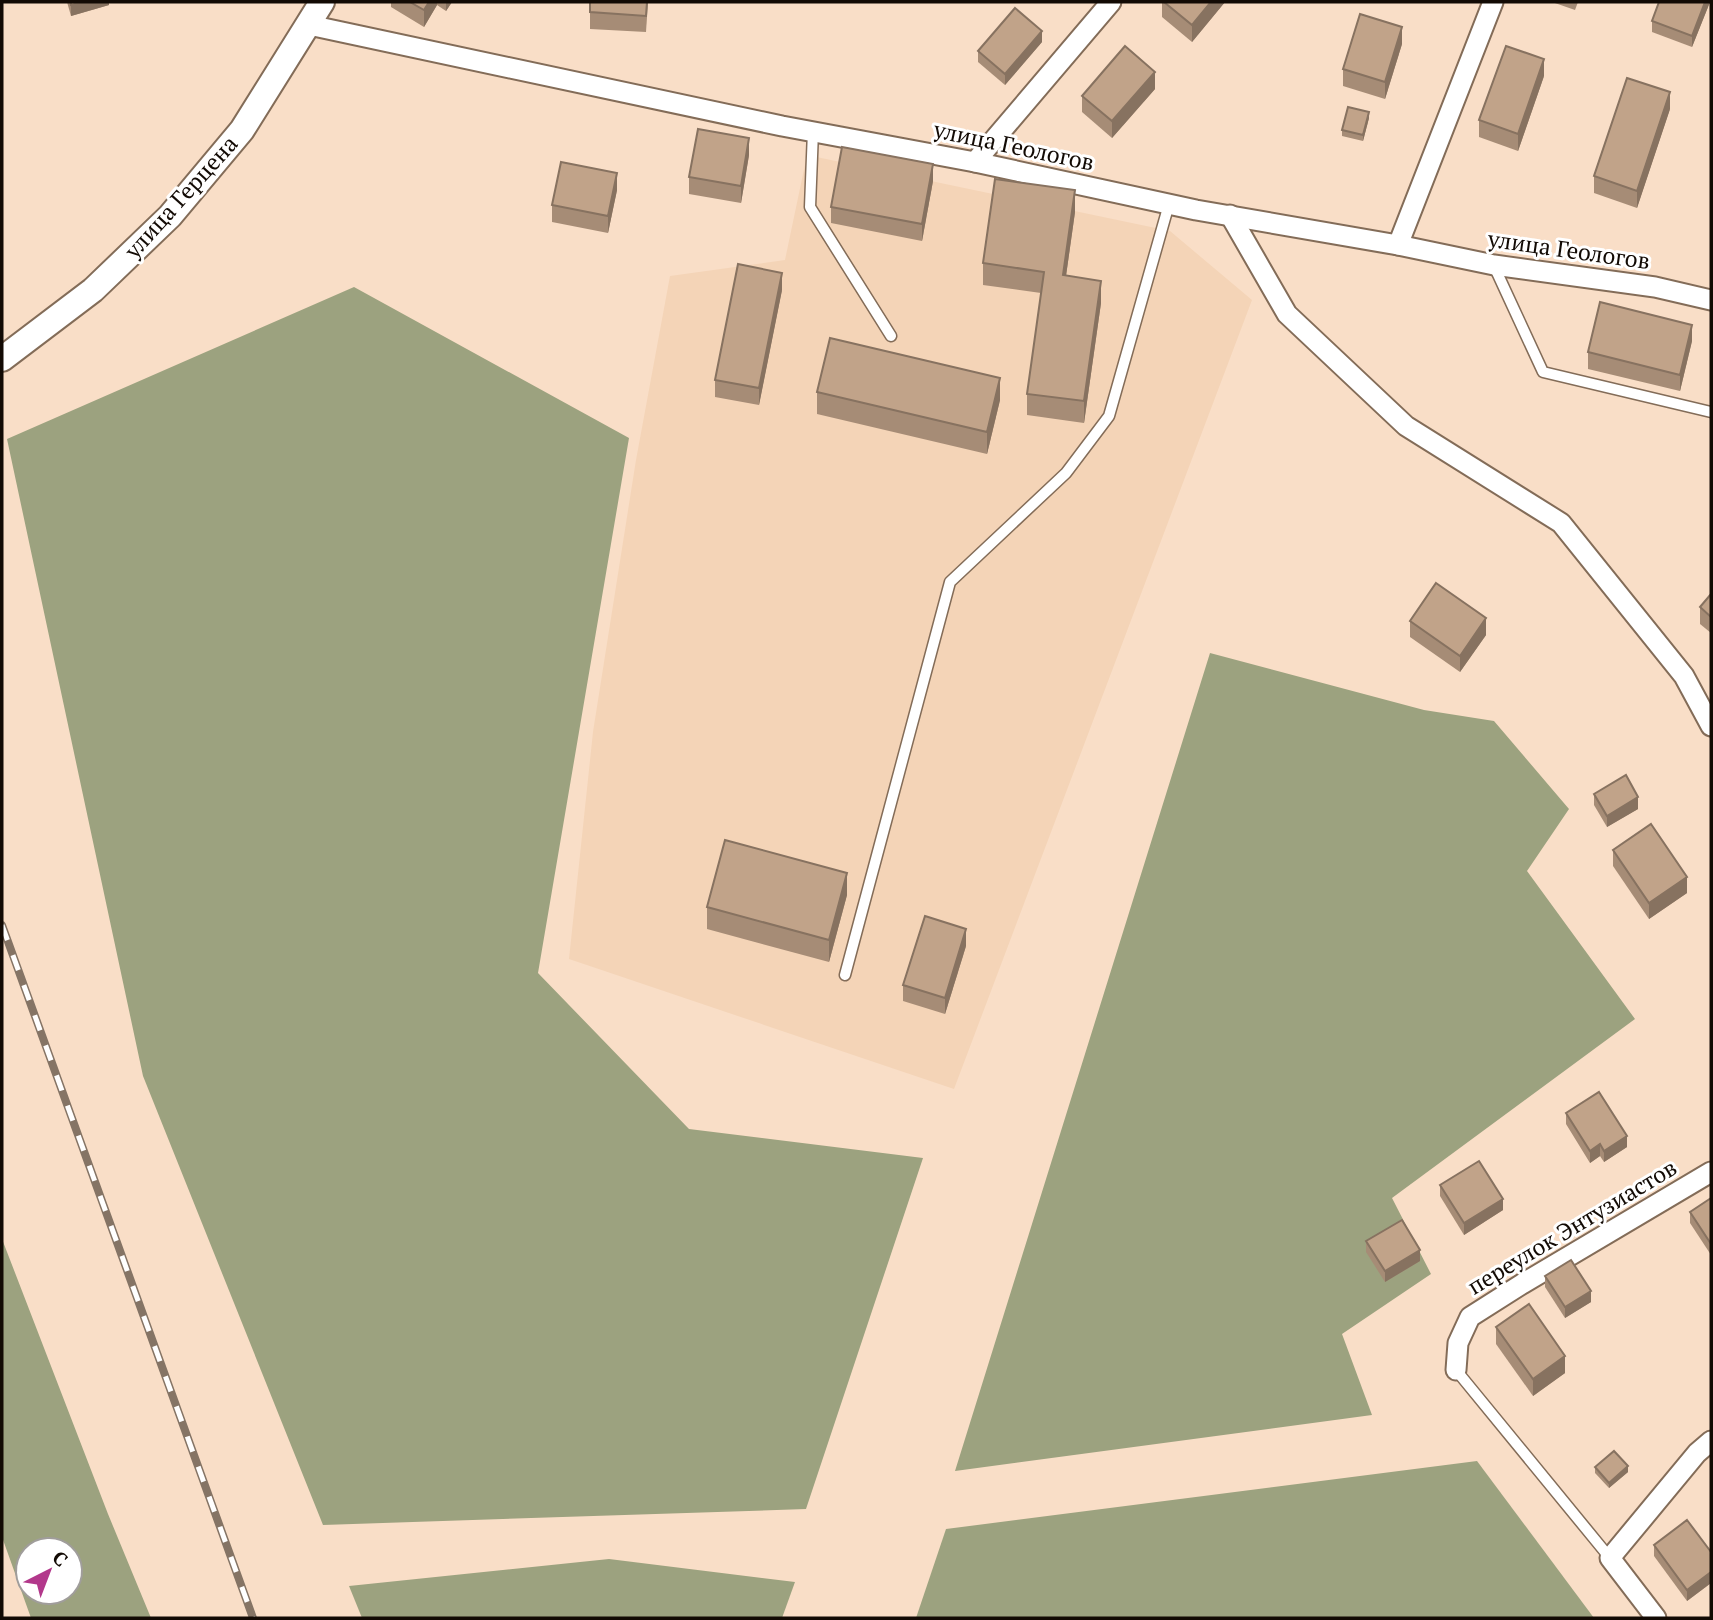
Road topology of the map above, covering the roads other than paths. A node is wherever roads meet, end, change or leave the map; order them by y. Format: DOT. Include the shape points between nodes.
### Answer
graph roads {
  1 [pos="322,2"];
  2 [pos="1111,2"];
  3 [pos="1493,2"];
  4 [pos="309,25"];
  5 [pos="813,131"];
  6 [pos="975,162"];
  7 [pos="1169,204"];
  8 [pos="1230,215"];
  9 [pos="1398,245"];
  10 [pos="1494,265"];
  11 [pos="1711,300"];
  12 [pos="891,336"];
  13 [pos="2,359"];
  14 [pos="1711,412"];
  15 [pos="1711,726"];
  16 [pos="845,975"];
  17 [pos="1711,1172"];
  18 [pos="1456,1370"];
  19 [pos="1711,1441"];
  20 [pos="1609,1558"];
  21 [pos="1656,1618"];
  1 -- 4 [label="street, улица Герцена"];
  2 -- 6 [label="street"];
  3 -- 9 [label="street"];
  4 -- 5 [label="street, улица Геологов"];
  4 -- 13 [label="street, улица Герцена" via="242,130 170,216 93,290"];
  5 -- 6 [label="street, улица Геологов"];
  5 -- 12 [label="lane" via="810,207"];
  6 -- 7 [label="street, улица Геологов"];
  7 -- 8 [label="street, улица Геологов"];
  7 -- 16 [label="lane" via="1109,416 1066,473 950,582"];
  8 -- 9 [label="street, улица Геологов"];
  8 -- 15 [label="street" via="1287,314 1406,426 1561,523 1684,676"];
  9 -- 10 [label="street, улица Геологов"];
  10 -- 11 [label="street, улица Геологов" via="1655,287"];
  10 -- 14 [label="lane" via="1543,372"];
  17 -- 18 [label="street, переулок Энтузиастов" via="1470,1317 1458,1343"];
  18 -- 20 [label="lane"];
  19 -- 20 [label="street"];
  20 -- 21 [label="street"];
}
